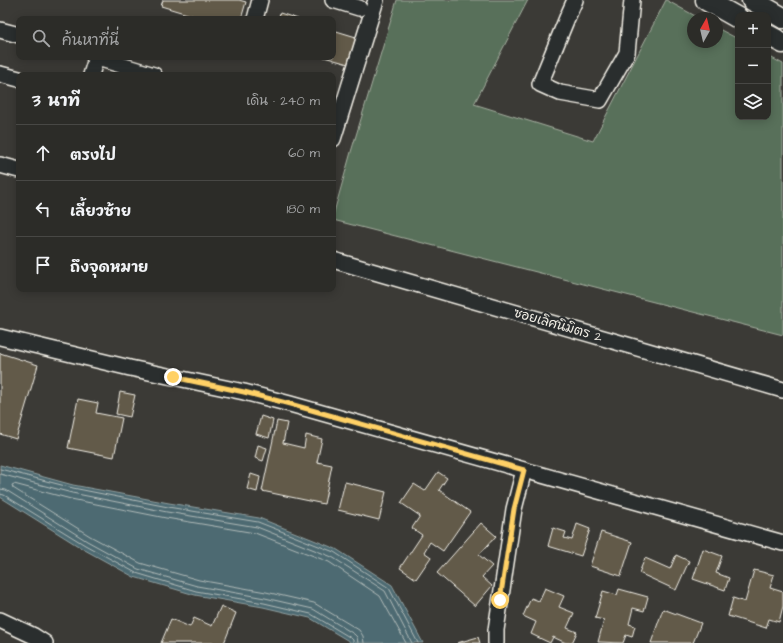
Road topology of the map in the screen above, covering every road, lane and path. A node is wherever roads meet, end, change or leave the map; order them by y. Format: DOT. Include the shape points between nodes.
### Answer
graph roads {
  1 [pos="260,0"];
  2 [pos="333,0"];
  3 [pos="376,0"];
  4 [pos="575,0"];
  5 [pos="632,0"];
  6 [pos="706,0"];
  7 [pos="752,0"];
  8 [pos="360,8"];
  9 [pos="256,16"];
  10 [pos="735,16"];
  11 [pos="783,18"];
  12 [pos="0,30"];
  13 [pos="16,34"];
  14 [pos="771,37"];
  15 [pos="783,43"];
  16 [pos="94,60"];
  17 [pos="105,60"];
  18 [pos="92,72"];
  19 [pos="144,72"];
  20 [pos="0,74"];
  21 [pos="16,78"];
  22 [pos="336,127"];
  23 [pos="0,165"];
  24 [pos="16,169"];
  25 [pos="336,261"];
  26 [pos="0,337"];
  27 [pos="783,390"];
  28 [pos="524,470"];
  29 [pos="783,543"];
  30 [pos="0,620"];
  31 [pos="45,643"];
  32 [pos="496,643"];
  1 -- 9 [label="street"];
  2 -- 8 [label="street"];
  3 -- 22 [label="street"];
  4 -- 5 [label="street" via="540,84 560,93 600,100 627,53"];
  6 -- 10 [label="main road"];
  7 -- 11 [label="main road"];
  12 -- 13 [label="street"];
  14 -- 15 [label="main road"];
  16 -- 18 [label="street"];
  17 -- 19 [label="street"];
  20 -- 21 [label="street"];
  23 -- 24 [label="street"];
  25 -- 27 [label="street, ซอยเลิศนิมิตร 2"];
  26 -- 28 [label="street" via="244,392"];
  28 -- 29 [label="street"];
  28 -- 32 [label="street" via="514,509"];
  30 -- 31 [label="street"];
}
